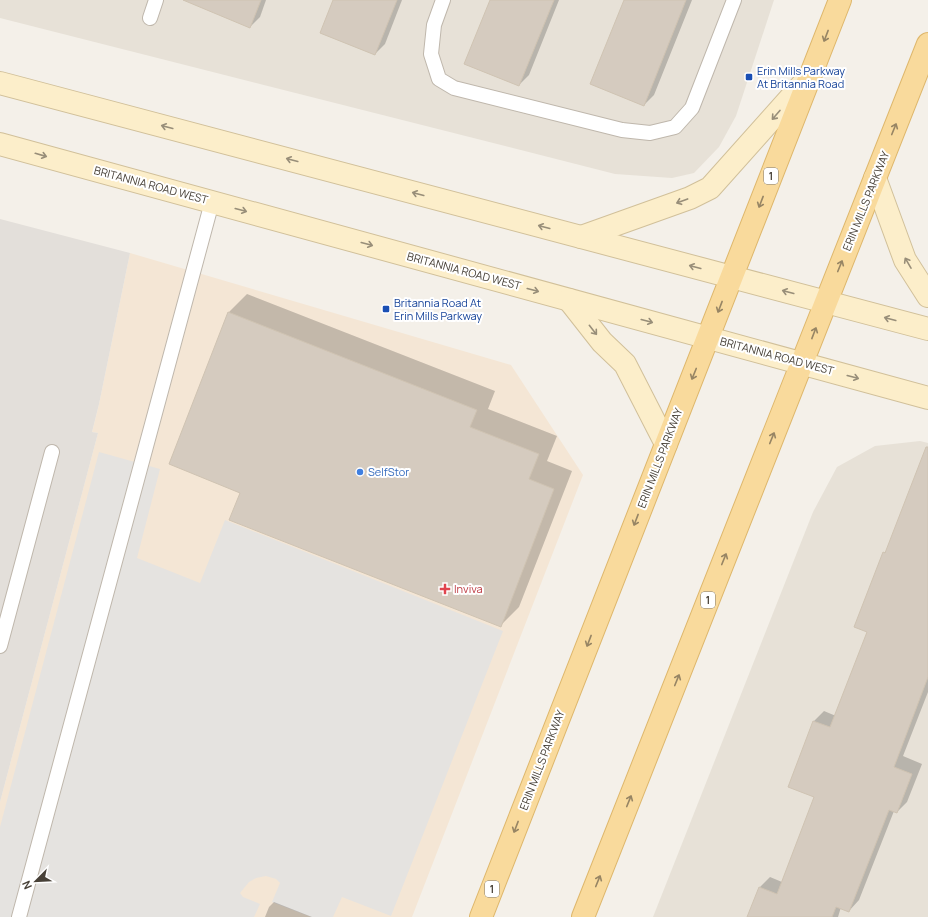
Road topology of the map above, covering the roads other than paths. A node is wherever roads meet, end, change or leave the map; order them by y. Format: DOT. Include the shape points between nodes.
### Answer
graph roads {
  1 [pos="156,0"];
  2 [pos="443,0"];
  3 [pos="734,0"];
  4 [pos="840,0"];
  5 [pos="150,18"];
  6 [pos="928,44"];
  7 [pos="811,75"];
  8 [pos="0,83"];
  9 [pos="0,144"];
  10 [pos="875,178"];
  11 [pos="212,202"];
  12 [pos="581,237"];
  13 [pos="732,277"];
  14 [pos="928,296"];
  15 [pos="569,300"];
  16 [pos="826,302"];
  17 [pos="928,329"];
  18 [pos="708,338"];
  19 [pos="802,363"];
  20 [pos="928,398"];
  21 [pos="666,444"];
  22 [pos="52,452"];
  23 [pos="0,646"];
  24 [pos="19,917"];
  25 [pos="480,917"];
  26 [pos="583,917"];
  1 -- 5 [label="lane"];
  2 -- 3 [label="lane" via="434,24 431,54 439,79 454,88 622,130 650,133 675,127 692,108"];
  4 -- 7 [label="main road, ERIN MILLS PARKWAY / 1, one-way"];
  10 -- 6 [label="main road, ERIN MILLS PARKWAY / 1, one-way"];
  7 -- 12 [label="main road, one-way" via="710,188 690,198"];
  7 -- 13 [label="main road, ERIN MILLS PARKWAY / 1, one-way"];
  12 -- 8 [label="main road, one-way"];
  9 -- 11 [label="main road, BRITANNIA ROAD WEST, one-way"];
  14 -- 10 [label="main road, one-way" via="906,260"];
  16 -- 10 [label="main road, ERIN MILLS PARKWAY / 1, one-way"];
  11 -- 15 [label="main road, BRITANNIA ROAD WEST, one-way"];
  11 -- 24 [label="lane"];
  13 -- 12 [label="main road, one-way"];
  16 -- 13 [label="main road, one-way"];
  13 -- 18 [label="main road, ERIN MILLS PARKWAY / 1, one-way"];
  15 -- 18 [label="main road, BRITANNIA ROAD WEST, one-way"];
  15 -- 21 [label="main road, one-way" via="602,342 625,364"];
  17 -- 16 [label="main road, one-way"];
  19 -- 16 [label="main road, ERIN MILLS PARKWAY / 1, one-way"];
  18 -- 19 [label="main road, BRITANNIA ROAD WEST"];
  18 -- 21 [label="main road, ERIN MILLS PARKWAY / 1, one-way"];
  19 -- 20 [label="main road, BRITANNIA ROAD WEST, one-way"];
  26 -- 19 [label="main road, ERIN MILLS PARKWAY / 1, one-way"];
  21 -- 25 [label="main road, ERIN MILLS PARKWAY / 1, one-way"];
  22 -- 23 [label="lane"];
}
